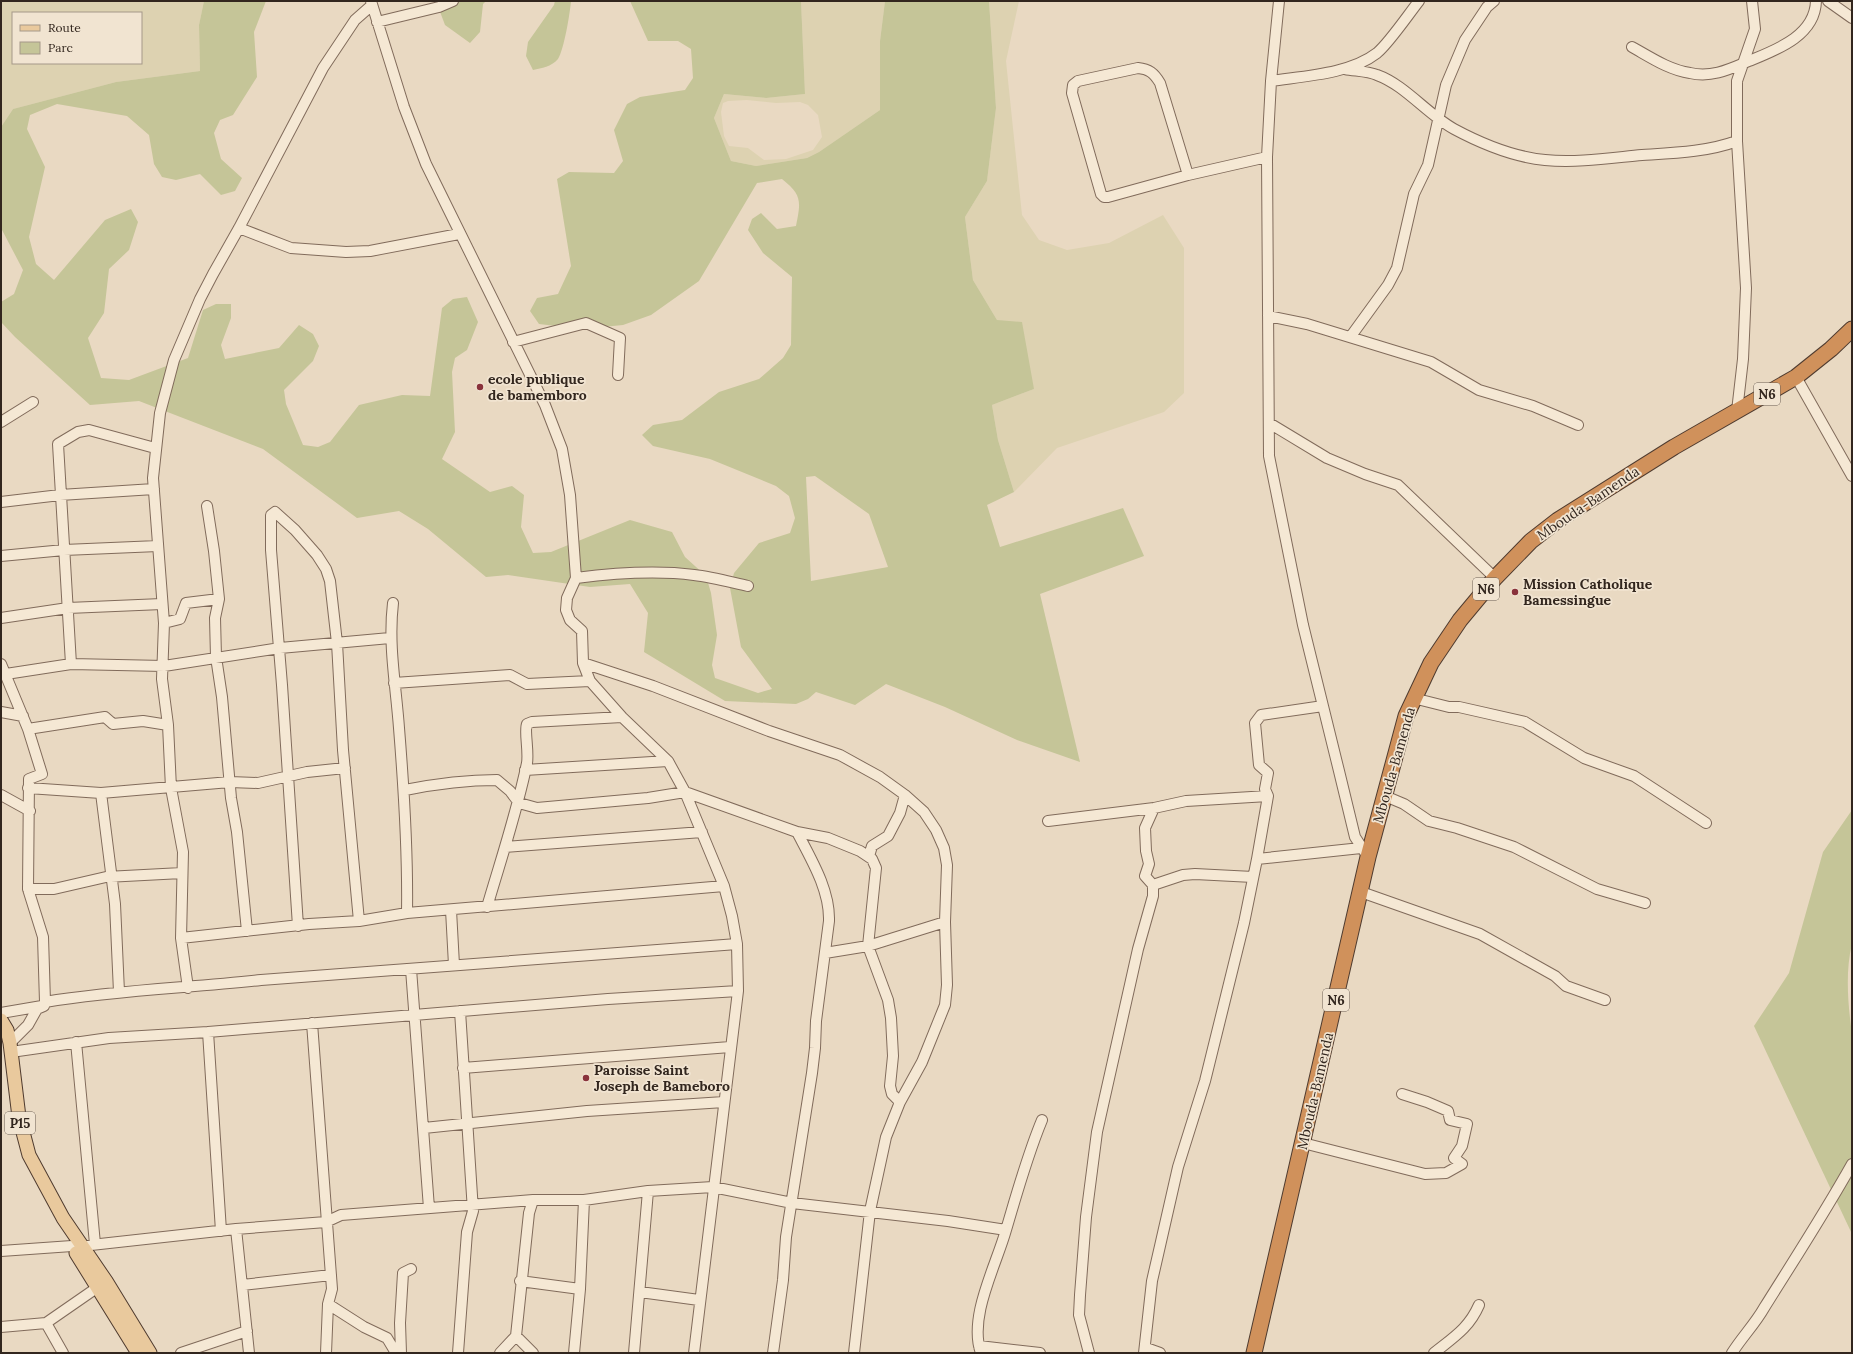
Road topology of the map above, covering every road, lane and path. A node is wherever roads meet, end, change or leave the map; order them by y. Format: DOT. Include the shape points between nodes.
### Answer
graph roads {
  1 [pos="453,1"];
  2 [pos="1279,1"];
  3 [pos="1419,1"];
  4 [pos="1494,1"];
  5 [pos="1752,1"];
  6 [pos="1816,1"];
  7 [pos="1828,1"];
  8 [pos="371,3"];
  9 [pos="1852,18"];
  10 [pos="377,22"];
  11 [pos="1632,47"];
  12 [pos="1742,64"];
  13 [pos="1345,69"];
  14 [pos="1271,82"];
  15 [pos="1438,120"];
  16 [pos="1737,141"];
  17 [pos="1267,157"];
  18 [pos="1188,175"];
  19 [pos="239,228"];
  20 [pos="459,234"];
  21 [pos="1268,316"];
  22 [pos="1852,329"];
  23 [pos="1352,336"];
  24 [pos="513,342"];
  25 [pos="618,375"];
  26 [pos="1796,377"];
  27 [pos="33,402"];
  28 [pos="1737,411"];
  29 [pos="1,422"];
  30 [pos="1269,423"];
  31 [pos="1578,425"];
  32 [pos="155,448"];
  33 [pos="1852,476"];
  34 [pos="154,489"];
  35 [pos="60,495"];
  36 [pos="1,502"];
  37 [pos="207,506"];
  38 [pos="158,546"];
  39 [pos="64,550"];
  40 [pos="1,556"];
  41 [pos="576,578"];
  42 [pos="1495,578"];
  43 [pos="748,586"];
  44 [pos="219,599"];
  45 [pos="393,603"];
  46 [pos="162,604"];
  47 [pos="68,608"];
  48 [pos="1,618"];
  49 [pos="164,622"];
  50 [pos="390,638"];
  51 [pos="337,643"];
  52 [pos="280,648"];
  53 [pos="216,657"];
  54 [pos="583,663"];
  55 [pos="1,664"];
  56 [pos="71,664"];
  57 [pos="164,666"];
  58 [pos="6,674"];
  59 [pos="590,681"];
  60 [pos="394,683"];
  61 [pos="1413,698"];
  62 [pos="1323,706"];
  63 [pos="1,712"];
  64 [pos="23,716"];
  65 [pos="622,717"];
  66 [pos="168,725"];
  67 [pos="28,729"];
  68 [pos="668,761"];
  69 [pos="345,768"];
  70 [pos="525,770"];
  71 [pos="289,777"];
  72 [pos="230,782"];
  73 [pos="28,788"];
  74 [pos="171,788"];
  75 [pos="404,790"];
  76 [pos="100,792"];
  77 [pos="685,792"];
  78 [pos="1,795"];
  79 [pos="905,795"];
  80 [pos="1268,796"];
  81 [pos="1385,796"];
  82 [pos="519,803"];
  83 [pos="1154,808"];
  84 [pos="30,811"];
  85 [pos="1048,820"];
  86 [pos="1706,823"];
  87 [pos="702,832"];
  88 [pos="798,832"];
  89 [pos="506,847"];
  90 [pos="1365,852"];
  91 [pos="869,856"];
  92 [pos="1257,859"];
  93 [pos="182,873"];
  94 [pos="112,877"];
  95 [pos="1253,877"];
  96 [pos="1153,885"];
  97 [pos="724,886"];
  98 [pos="28,889"];
  99 [pos="1361,892"];
  100 [pos="1645,903"];
  101 [pos="487,907"];
  102 [pos="451,910"];
  103 [pos="407,914"];
  104 [pos="359,921"];
  105 [pos="945,922"];
  106 [pos="298,926"];
  107 [pos="247,931"];
  108 [pos="181,938"];
  109 [pos="737,944"];
  110 [pos="868,946"];
  111 [pos="825,954"];
  112 [pos="454,965"];
  113 [pos="411,969"];
  114 [pos="188,988"];
  115 [pos="738,991"];
  116 [pos="119,992"];
  117 [pos="1605,1000"];
  118 [pos="45,1004"];
  119 [pos="460,1011"];
  120 [pos="1,1013"];
  121 [pos="414,1015"];
  122 [pos="1,1020"];
  123 [pos="312,1023"];
  124 [pos="208,1032"];
  125 [pos="76,1042"];
  126 [pos="730,1046"];
  127 [pos="11,1048"];
  128 [pos="463,1068"];
  129 [pos="1402,1094"];
  130 [pos="724,1102"];
  131 [pos="900,1102"];
  132 [pos="1042,1120"];
  133 [pos="466,1122"];
  134 [pos="424,1128"];
  135 [pos="1303,1143"];
  136 [pos="1852,1164"];
  137 [pos="713,1187"];
  138 [pos="648,1191"];
  139 [pos="533,1200"];
  140 [pos="584,1200"];
  141 [pos="792,1203"];
  142 [pos="473,1204"];
  143 [pos="429,1208"];
  144 [pos="870,1211"];
  145 [pos="326,1222"];
  146 [pos="236,1229"];
  147 [pos="1006,1230"];
  148 [pos="221,1231"];
  149 [pos="95,1244"];
  150 [pos="77,1246"];
  151 [pos="1,1251"];
  152 [pos="411,1269"];
  153 [pos="331,1275"];
  154 [pos="520,1281"];
  155 [pos="242,1285"];
  156 [pos="98,1287"];
  157 [pos="580,1289"];
  158 [pos="640,1292"];
  159 [pos="699,1300"];
  160 [pos="328,1304"];
  161 [pos="1479,1305"];
  162 [pos="46,1323"];
  163 [pos="1,1327"];
  164 [pos="247,1332"];
  165 [pos="516,1336"];
  166 [pos="980,1350"];
  167 [pos="1145,1351"];
  168 [pos="63,1353"];
  169 [pos="138,1353"];
  170 [pos="150,1353"];
  171 [pos="181,1353"];
  172 [pos="249,1353"];
  173 [pos="326,1353"];
  174 [pos="396,1353"];
  175 [pos="401,1353"];
  176 [pos="458,1353"];
  177 [pos="500,1353"];
  178 [pos="533,1353"];
  179 [pos="574,1353"];
  180 [pos="634,1353"];
  181 [pos="694,1353"];
  182 [pos="773,1353"];
  183 [pos="854,1353"];
  184 [pos="1040,1353"];
  185 [pos="1089,1353"];
  186 [pos="1160,1353"];
  187 [pos="1254,1353"];
  188 [pos="1434,1353"];
  189 [pos="1732,1353"];
  1 -- 10 [label="street" via="439,7"];
  2 -- 14 [label="street"];
  3 -- 13 [label="street" via="1377,53"];
  4 -- 15 [label="street" via="1487,7 1465,40 1446,85"];
  5 -- 12 [label="street" via="1755,29"];
  6 -- 12 [label="street" via="1808,24 1797,37 1782,48"];
  7 -- 9 [label="street"];
  8 -- 10 [label="street"];
  8 -- 19 [label="street" via="355,20 323,68"];
  10 -- 20 [label="street" via="415,138"];
  11 -- 12 [label="street" via="1669,67 1691,74 1716,73"];
  12 -- 16 [label="street" via="1737,80"];
  13 -- 14 [label="street"];
  13 -- 15 [label="street" via="1377,75 1398,87"];
  14 -- 17 [label="street"];
  15 -- 16 [label="street" via="1504,151 1544,160 1573,161 1669,154 1716,148"];
  15 -- 23 [label="street" via="1428,165 1414,194 1397,268"];
  16 -- 28 [label="street" via="1746,288 1743,359"];
  17 -- 18 [label="street"];
  17 -- 21 [label="street"];
  18 -- 18 [label="street" via="1160,83 1154,73 1138,68 1078,81 1073,85 1072,93 1104,197"];
  19 -- 20 [label="street" via="291,248 336,251 370,251"];
  19 -- 32 [label="street" via="200,299 174,360 164,395"];
  20 -- 24 [label="street"];
  21 -- 23 [label="street"];
  21 -- 30 [label="street"];
  22 -- 26 [label="highway, Mbouda-Bamenda / N6"];
  23 -- 31 [label="street" via="1431,362 1479,390 1533,406"];
  24 -- 25 [label="street" via="586,323 620,338"];
  24 -- 41 [label="street" via="562,449 570,495"];
  26 -- 28 [label="highway, Mbouda-Bamenda / N6"];
  26 -- 33 [label="street"];
  27 -- 29 [label="street"];
  28 -- 42 [label="highway, Mbouda-Bamenda / N6" via="1674,447 1558,520 1532,541"];
  30 -- 42 [label="street" via="1327,458 1398,485"];
  30 -- 62 [label="street" via="1272,480"];
  32 -- 34 [label="street"];
  32 -- 35 [label="street" via="88,430 78,432 58,444"];
  34 -- 35 [label="street"];
  34 -- 38 [label="street"];
  35 -- 36 [label="street"];
  35 -- 39 [label="street"];
  37 -- 44 [label="street"];
  38 -- 39 [label="street"];
  38 -- 46 [label="street"];
  39 -- 40 [label="street"];
  39 -- 47 [label="street"];
  41 -- 43 [label="street" via="655,573 694,575"];
  41 -- 54 [label="street" via="567,598 566,610 570,620 582,631"];
  42 -- 61 [label="highway, Mbouda-Bamenda / N6" via="1451,632"];
  44 -- 49 [label="street" via="189,602 180,619"];
  44 -- 53 [label="street" via="215,618"];
  45 -- 50 [label="street"];
  46 -- 47 [label="street"];
  46 -- 49 [label="street"];
  47 -- 48 [label="street"];
  47 -- 56 [label="street"];
  49 -- 57 [label="street"];
  50 -- 51 [label="street"];
  50 -- 60 [label="street"];
  51 -- 52 [label="street"];
  51 -- 52 [label="street" via="331,587 326,569 305,540 275,512 271,515 271,550"];
  51 -- 69 [label="street"];
  52 -- 53 [label="street"];
  52 -- 71 [label="street"];
  53 -- 57 [label="street"];
  53 -- 72 [label="street"];
  54 -- 59 [label="street"];
  54 -- 79 [label="street" via="653,686 769,732 840,755 880,777"];
  55 -- 58 [label="street"];
  56 -- 57 [label="street"];
  56 -- 58 [label="street"];
  57 -- 66 [label="street" via="162,679"];
  58 -- 64 [label="street"];
  59 -- 60 [label="street" via="527,684 510,675"];
  59 -- 65 [label="street"];
  60 -- 75 [label="street"];
  61 -- 81 [label="highway, Mbouda-Bamenda / N6"];
  61 -- 86 [label="street" via="1525,722 1584,758 1634,776"];
  62 -- 80 [label="street" via="1261,715 1258,718 1255,723 1259,765 1268,774 1265,789"];
  62 -- 90 [label="street" via="1355,837"];
  63 -- 64 [label="street"];
  64 -- 67 [label="street"];
  65 -- 68 [label="street"];
  65 -- 70 [label="street" via="529,722 526,728 529,747"];
  66 -- 67 [label="street" via="142,721 113,724 105,717"];
  66 -- 74 [label="street"];
  67 -- 73 [label="street" via="42,774 30,779"];
  68 -- 70 [label="street"];
  68 -- 77 [label="street"];
  69 -- 71 [label="street" via="307,772"];
  69 -- 104 [label="street"];
  70 -- 82 [label="street"];
  71 -- 72 [label="street" via="258,783"];
  71 -- 106 [label="street"];
  72 -- 74 [label="street"];
  72 -- 107 [label="street"];
  73 -- 76 [label="street"];
  73 -- 84 [label="street"];
  74 -- 76 [label="street"];
  74 -- 93 [label="street" via="183,852"];
  75 -- 82 [label="street" via="443,783 497,780"];
  75 -- 103 [label="street"];
  76 -- 94 [label="street"];
  77 -- 82 [label="street" via="537,808"];
  77 -- 87 [label="street"];
  77 -- 88 [label="street"];
  78 -- 84 [label="street"];
  79 -- 91 [label="street" via="900,813 888,836 872,846"];
  79 -- 105 [label="street" via="924,812 944,848 947,865"];
  80 -- 83 [label="street" via="1186,801"];
  80 -- 92 [label="street"];
  81 -- 90 [label="highway, Mbouda-Bamenda / N6"];
  81 -- 100 [label="street" via="1404,804 1429,821 1514,847 1597,889"];
  82 -- 89 [label="street"];
  83 -- 85 [label="street"];
  83 -- 96 [label="street" via="1145,828 1149,864 1145,876"];
  84 -- 98 [label="street"];
  87 -- 89 [label="street"];
  87 -- 97 [label="street"];
  88 -- 91 [label="street" via="828,838"];
  88 -- 111 [label="street" via="827,900 830,921"];
  89 -- 101 [label="street"];
  90 -- 92 [label="street"];
  90 -- 99 [label="highway, Mbouda-Bamenda / N6"];
  91 -- 110 [label="street" via="875,863 876,873"];
  92 -- 95 [label="street"];
  93 -- 94 [label="street"];
  93 -- 108 [label="street"];
  94 -- 98 [label="street" via="54,889"];
  94 -- 116 [label="street"];
  95 -- 96 [label="street" via="1183,875"];
  95 -- 167 [label="street" via="1205,1080 1185,1141 1165,1223 1152,1281"];
  96 -- 185 [label="street" via="1153,896 1138,949 1094,1147 1079,1315"];
  97 -- 101 [label="street"];
  97 -- 109 [label="street"];
  98 -- 118 [label="street" via="42,937"];
  99 -- 117 [label="street" via="1480,934 1555,976 1566,986"];
  99 -- 135 [label="highway, Mbouda-Bamenda / N6"];
  101 -- 102 [label="street"];
  102 -- 103 [label="street"];
  102 -- 112 [label="street"];
  103 -- 104 [label="street"];
  104 -- 106 [label="street"];
  105 -- 110 [label="street"];
  105 -- 131 [label="street" via="945,1005 922,1062"];
  106 -- 107 [label="street"];
  107 -- 108 [label="street"];
  108 -- 114 [label="street"];
  109 -- 112 [label="street"];
  109 -- 115 [label="street"];
  110 -- 111 [label="street"];
  110 -- 131 [label="street" via="888,1000 892,1056 890,1086 892,1094"];
  111 -- 141 [label="street" via="814,1055"];
  112 -- 113 [label="street"];
  113 -- 114 [label="street"];
  113 -- 121 [label="street"];
  114 -- 116 [label="street"];
  115 -- 119 [label="street"];
  115 -- 126 [label="street"];
  116 -- 118 [label="street"];
  118 -- 120 [label="street"];
  118 -- 127 [label="street" via="36,1009"];
  119 -- 121 [label="street"];
  119 -- 128 [label="street"];
  121 -- 123 [label="street"];
  121 -- 134 [label="street"];
  122 -- 127 [label="main road, P15"];
  123 -- 124 [label="street"];
  123 -- 145 [label="street"];
  124 -- 125 [label="street"];
  124 -- 148 [label="street"];
  125 -- 127 [label="street"];
  125 -- 149 [label="street"];
  126 -- 128 [label="street"];
  126 -- 130 [label="street"];
  127 -- 150 [label="main road, P15" via="25,1145"];
  128 -- 133 [label="street"];
  129 -- 135 [label="street" via="1448,1111 1450,1120 1467,1124 1462,1146 1454,1158 1462,1164 1456,1169 1441,1174 1425,1174"];
  130 -- 133 [label="street"];
  130 -- 137 [label="street"];
  131 -- 144 [label="street" via="886,1137"];
  132 -- 147 [label="street" via="1022,1173"];
  133 -- 134 [label="street"];
  133 -- 142 [label="street"];
  134 -- 143 [label="street"];
  135 -- 187 [label="highway, Mbouda-Bamenda / N6"];
  136 -- 189 [label="street" via="1812,1235 1764,1310"];
  137 -- 138 [label="street"];
  137 -- 141 [label="street"];
  137 -- 159 [label="street"];
  138 -- 140 [label="street"];
  138 -- 158 [label="street"];
  139 -- 140 [label="street"];
  139 -- 142 [label="street"];
  139 -- 154 [label="street"];
  140 -- 157 [label="street"];
  141 -- 144 [label="street"];
  141 -- 182 [label="street"];
  142 -- 143 [label="street"];
  142 -- 176 [label="street" via="467,1232"];
  143 -- 145 [label="street" via="341,1215"];
  144 -- 147 [label="street"];
  144 -- 183 [label="street"];
  145 -- 146 [label="street"];
  145 -- 153 [label="street"];
  146 -- 148 [label="street"];
  146 -- 155 [label="street"];
  147 -- 166 [label="street" via="982,1306 978,1332"];
  148 -- 149 [label="street"];
  149 -- 150 [label="street"];
  150 -- 151 [label="street"];
  150 -- 156 [label="main road, P15"];
  150 -- 170 [label="main road, P15"];
  152 -- 175 [label="street" via="403,1273"];
  153 -- 155 [label="street"];
  153 -- 160 [label="street" via="332,1288"];
  154 -- 157 [label="street"];
  154 -- 165 [label="street"];
  155 -- 164 [label="street"];
  156 -- 162 [label="street"];
  156 -- 169 [label="main road, P15"];
  157 -- 179 [label="street"];
  158 -- 159 [label="street"];
  158 -- 180 [label="street"];
  159 -- 181 [label="street"];
  160 -- 173 [label="street"];
  160 -- 174 [label="street" via="387,1338"];
  161 -- 188 [label="street" via="1464,1329"];
  162 -- 163 [label="street"];
  162 -- 168 [label="street"];
  164 -- 171 [label="street"];
  164 -- 172 [label="street"];
  165 -- 177 [label="street"];
  165 -- 178 [label="street"];
  166 -- 184 [label="street"];
  167 -- 186 [label="street"];
}
